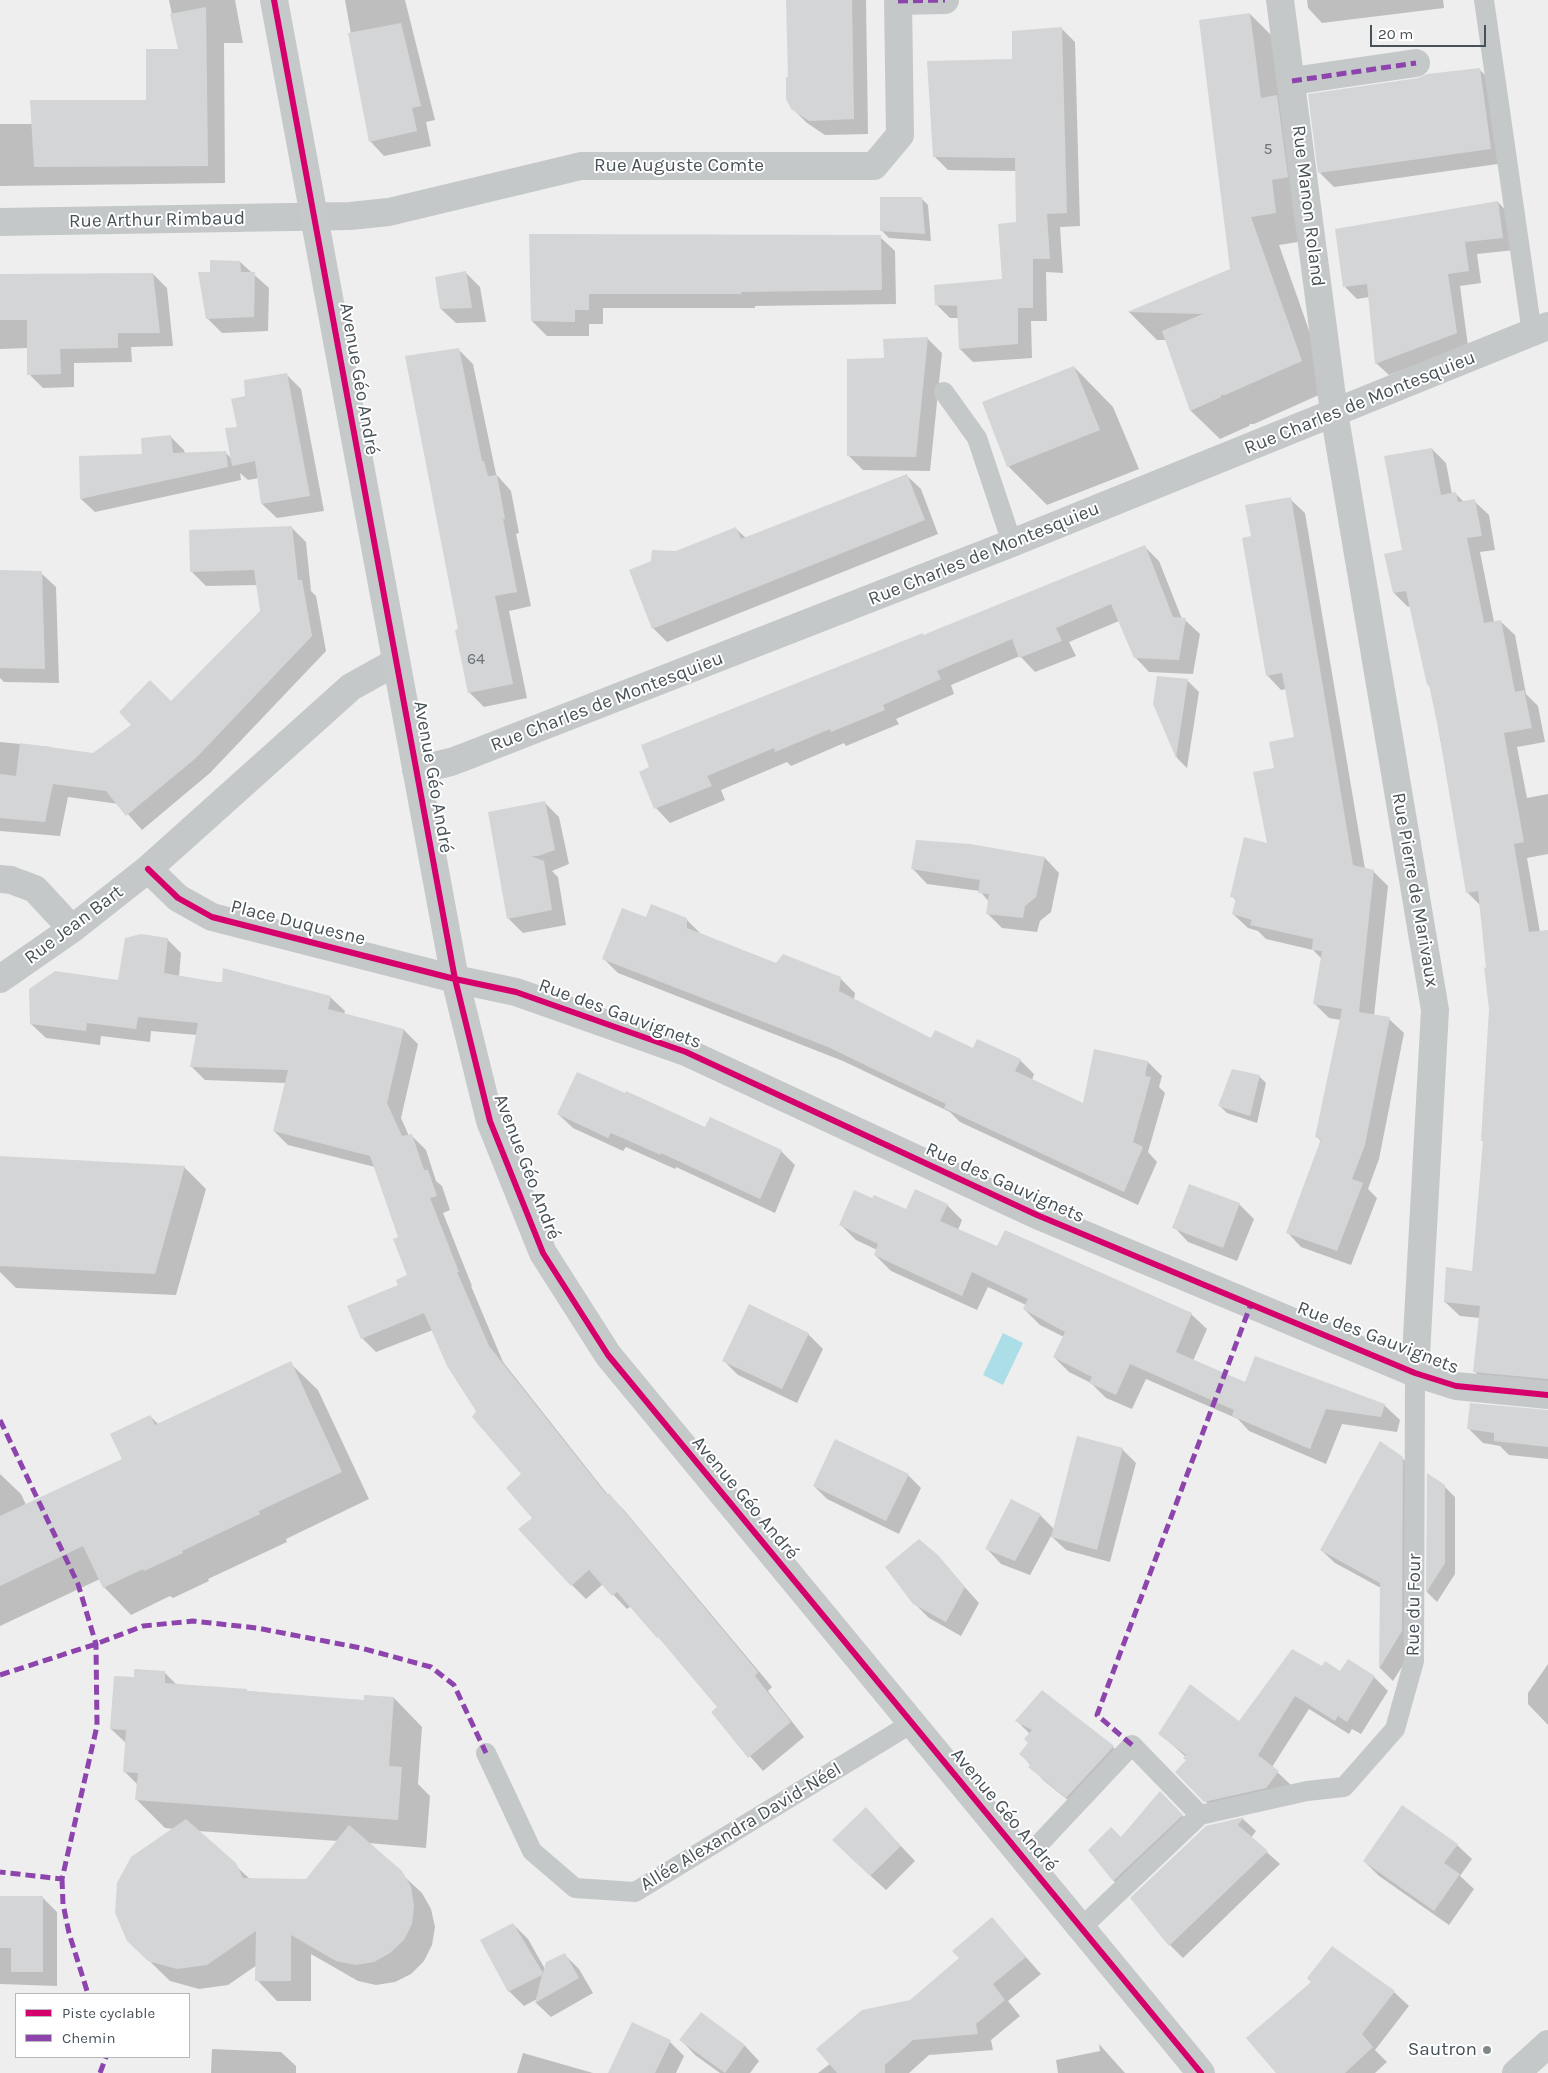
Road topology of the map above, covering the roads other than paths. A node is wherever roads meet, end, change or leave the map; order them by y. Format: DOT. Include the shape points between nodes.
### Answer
graph roads {
  1 [pos="274,0"];
  2 [pos="898,0"];
  3 [pos="945,0"];
  4 [pos="1280,0"];
  5 [pos="1484,0"];
  6 [pos="1416,63"];
  7 [pos="1292,81"];
  8 [pos="314,218"];
  9 [pos="0,222"];
  10 [pos="1540,330"];
  11 [pos="944,392"];
  12 [pos="1334,412"];
  13 [pos="1012,544"];
  14 [pos="396,662"];
  15 [pos="416,770"];
  16 [pos="148,869"];
  17 [pos="0,879"];
  18 [pos="72,928"];
  19 [pos="0,979"];
  20 [pos="455,979"];
  21 [pos="1415,1373"];
  22 [pos="1548,1395"];
  23 [pos="912,1724"];
  24 [pos="486,1753"];
  25 [pos="1200,1815"];
  26 [pos="1025,1859"];
  27 [pos="1081,1928"];
  28 [pos="1548,2044"];
  29 [pos="1201,2073"];
  30 [pos="1516,2073"];
  1 -- 8 [label="main road, Avenue Géo André"];
  2 -- 3 [label="street"];
  2 -- 8 [label="street, Rue Auguste Comte" via="900,135 874,166 581,166 389,212"];
  4 -- 7 [label="street, Rue Manon Roland"];
  5 -- 10 [label="lane"];
  6 -- 7 [label="street"];
  7 -- 12 [label="street, Rue Manon Roland"];
  8 -- 9 [label="street, Rue Arthur Rimbaud"];
  8 -- 14 [label="main road, Avenue Géo André"];
  10 -- 12 [label="street, Rue Charles de Montesquieu"];
  11 -- 13 [label="lane" via="977,438"];
  12 -- 13 [label="street, Rue Charles de Montesquieu"];
  12 -- 21 [label="street, Rue Pierre de Marivaux" via="1435,1010"];
  13 -- 15 [label="street, Rue Charles de Montesquieu" via="476,753"];
  14 -- 15 [label="main road, Avenue Géo André"];
  14 -- 16 [label="street" via="351,687"];
  15 -- 20 [label="main road, Avenue Géo André"];
  16 -- 18 [label="street, Rue Jean Bart"];
  16 -- 20 [label="street, Place Duquesne" via="178,898 212,916"];
  17 -- 18 [label="street" via="35,889"];
  18 -- 19 [label="street, Rue Jean Bart"];
  20 -- 21 [label="street, Rue des Gauvignets" via="516,992 686,1052 1037,1215"];
  20 -- 23 [label="main road, Avenue Géo André" via="490,1120 543,1253 608,1355"];
  21 -- 22 [label="street, Rue des Gauvignets" via="1456,1386"];
  21 -- 25 [label="lane, Rue du Four" via="1414,1661 1395,1729 1344,1787 1307,1790"];
  23 -- 24 [label="lane, Allée Alexandra David-Néel" via="635,1892 575,1888 532,1850"];
  23 -- 26 [label="main road, Avenue Géo André"];
  25 -- 26 [label="lane" via="1132,1745"];
  25 -- 27 [label="lane"];
  26 -- 27 [label="main road, Avenue Géo André"];
  27 -- 29 [label="main road, Avenue Géo André"];
  28 -- 30 [label="street"];
}
